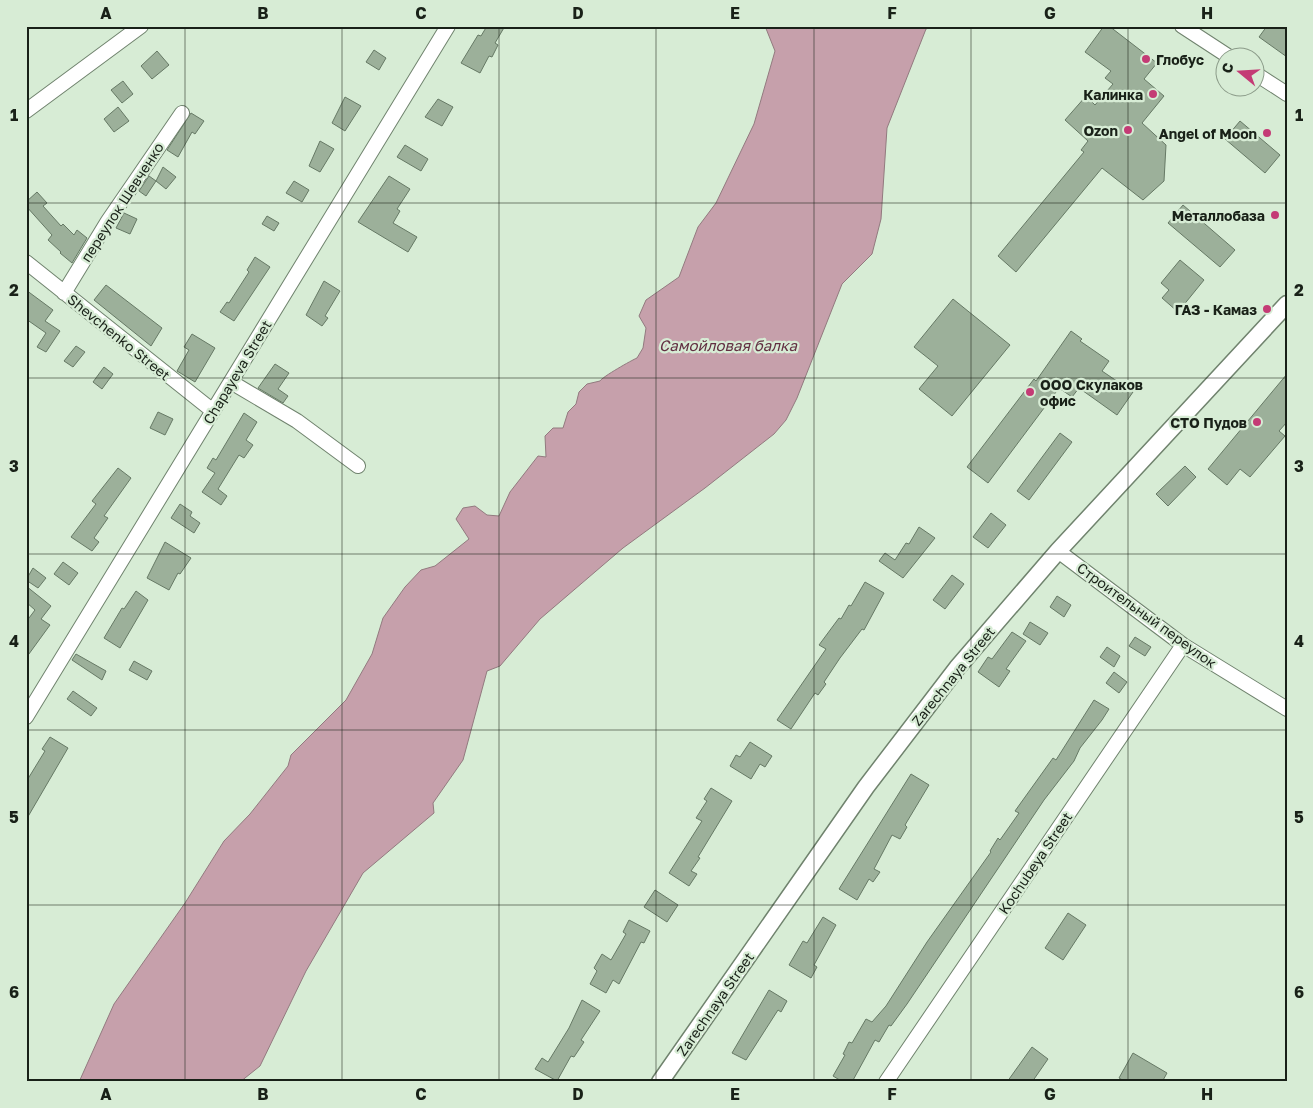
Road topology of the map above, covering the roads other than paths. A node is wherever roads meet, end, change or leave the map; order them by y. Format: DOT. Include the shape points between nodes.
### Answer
graph roads {
  1 [pos="141,26"];
  2 [pos="448,26"];
  3 [pos="1182,26"];
  4 [pos="1216,48"];
  5 [pos="1266,80"];
  6 [pos="1287,94"];
  7 [pos="26,111"];
  8 [pos="182,113"];
  9 [pos="26,262"];
  10 [pos="64,293"];
  11 [pos="1287,304"];
  12 [pos="231,382"];
  13 [pos="213,412"];
  14 [pos="358,466"];
  15 [pos="1058,551"];
  16 [pos="1183,645"];
  17 [pos="1287,709"];
  18 [pos="26,717"];
  19 [pos="660,1082"];
  20 [pos="886,1082"];
  1 -- 7 [label="street"];
  2 -- 12 [label="street, Chapayeva Street"];
  3 -- 4 [label="street"];
  5 -- 6 [label="street"];
  8 -- 10 [label="street, переулок Шевченко" via="108,221"];
  9 -- 10 [label="street, Shevchenko Street"];
  10 -- 13 [label="street, Shevchenko Street"];
  11 -- 15 [label="main road, Zarechnaya Street"];
  12 -- 13 [label="street, Chapayeva Street"];
  12 -- 14 [label="street" via="297,421"];
  13 -- 18 [label="street, Chapayeva Street"];
  15 -- 16 [label="street, Строительный переулок"];
  15 -- 19 [label="main road, Zarechnaya Street" via="957,668 866,787"];
  16 -- 17 [label="street, Строительный переулок"];
  16 -- 20 [label="street, Kochubeya Street"];
}
